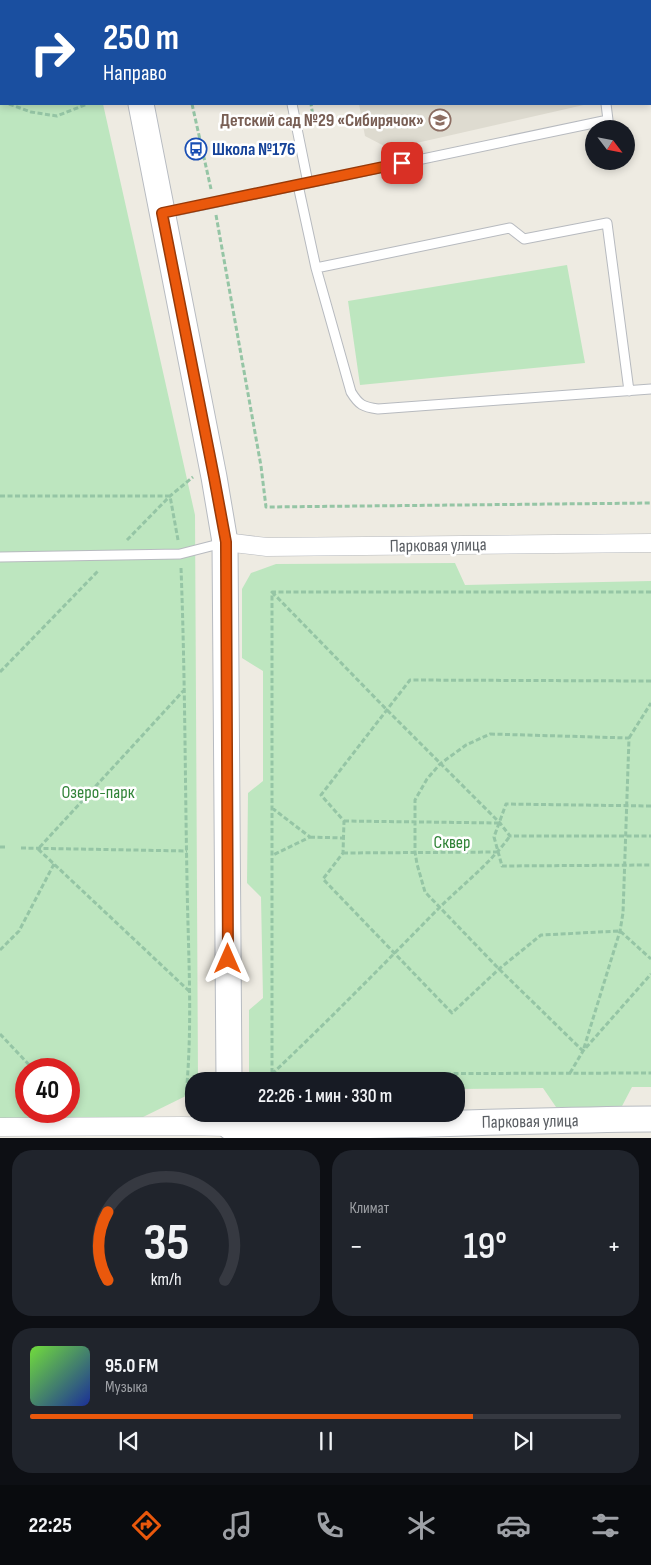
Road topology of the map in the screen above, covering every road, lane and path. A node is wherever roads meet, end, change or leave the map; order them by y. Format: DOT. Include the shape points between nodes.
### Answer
graph roads {
  1 [pos="12,105"];
  2 [pos="84,105"];
  3 [pos="140,105"];
  4 [pos="292,105"];
  5 [pos="606,105"];
  6 [pos="303,184"];
  7 [pos="162,213"];
  8 [pos="316,268"];
  9 [pos="651,389"];
  10 [pos="629,391"];
  11 [pos="195,475"];
  12 [pos="0,496"];
  13 [pos="170,496"];
  14 [pos="226,542"];
  15 [pos="651,542"];
  16 [pos="180,554"];
  17 [pos="113,555"];
  18 [pos="0,557"];
  19 [pos="272,592"];
  20 [pos="651,592"];
  21 [pos="0,672"];
  22 [pos="651,681"];
  23 [pos="185,689"];
  24 [pos="651,703"];
  25 [pos="387,710"];
  26 [pos="629,738"];
  27 [pos="440,764"];
  28 [pos="627,806"];
  29 [pos="651,806"];
  30 [pos="272,808"];
  31 [pos="344,821"];
  32 [pos="415,821"];
  33 [pos="500,822"];
  34 [pos="510,836"];
  35 [pos="626,836"];
  36 [pos="651,836"];
  37 [pos="310,837"];
  38 [pos="343,838"];
  39 [pos="0,847"];
  40 [pos="5,847"];
  41 [pos="21,848"];
  42 [pos="38,849"];
  43 [pos="186,851"];
  44 [pos="415,852"];
  45 [pos="498,852"];
  46 [pos="343,853"];
  47 [pos="272,855"];
  48 [pos="54,864"];
  49 [pos="625,865"];
  50 [pos="651,865"];
  51 [pos="440,907"];
  52 [pos="620,931"];
  53 [pos="0,950"];
  54 [pos="395,954"];
  55 [pos="651,959"];
  56 [pos="499,968"];
  57 [pos="651,974"];
  58 [pos="189,991"];
  59 [pos="0,1034"];
  60 [pos="583,1051"];
  61 [pos="23,1058"];
  62 [pos="188,1072"];
  63 [pos="229,1072"];
  64 [pos="272,1072"];
  65 [pos="274,1072"];
  66 [pos="465,1073"];
  67 [pos="570,1073"];
  68 [pos="651,1073"];
  69 [pos="651,1118"];
  70 [pos="229,1126"];
  71 [pos="0,1127"];
  1 -- 2 [label="path" via="57,116"];
  3 -- 7 [label="street"];
  4 -- 6 [label="lane"];
  5 -- 6 [label="lane" via="608,120"];
  6 -- 7 [label="lane"];
  6 -- 8 [label="lane"];
  7 -- 14 [label="street"];
  8 -- 10 [label="lane" via="351,392 365,408"];
  8 -- 10 [label="lane" via="510,228 524,239 607,223"];
  9 -- 10 [label="lane"];
  11 -- 13 [label="path"];
  12 -- 13 [label="path"];
  13 -- 16 [label="path"];
  13 -- 17 [label="path"];
  14 -- 15 [label="street, Парковая улица" via="267,547"];
  14 -- 16 [label="lane"];
  14 -- 63 [label="street"];
  16 -- 17 [label="lane"];
  16 -- 23 [label="path"];
  17 -- 18 [label="lane"];
  17 -- 21 [label="path"];
  19 -- 20 [label="path"];
  19 -- 25 [label="path"];
  19 -- 30 [label="path"];
  22 -- 25 [label="path" via="410,680"];
  23 -- 42 [label="path"];
  23 -- 43 [label="path"];
  24 -- 26 [label="path"];
  25 -- 27 [label="path"];
  25 -- 31 [label="path" via="321,795"];
  26 -- 27 [label="path" via="490,734 466,745"];
  26 -- 28 [label="path"];
  27 -- 32 [label="path" via="415,800"];
  27 -- 33 [label="path"];
  28 -- 29 [label="path"];
  28 -- 33 [label="path" via="506,804"];
  28 -- 35 [label="path"];
  30 -- 37 [label="path"];
  30 -- 47 [label="path"];
  31 -- 32 [label="path"];
  31 -- 38 [label="path"];
  32 -- 33 [label="path"];
  32 -- 44 [label="path"];
  33 -- 34 [label="path"];
  33 -- 45 [label="path" via="494,836"];
  34 -- 35 [label="path"];
  34 -- 45 [label="path"];
  35 -- 36 [label="path"];
  35 -- 49 [label="path"];
  37 -- 38 [label="path"];
  37 -- 47 [label="path"];
  38 -- 46 [label="path"];
  39 -- 40 [label="path"];
  41 -- 42 [label="path"];
  42 -- 43 [label="path"];
  42 -- 48 [label="path"];
  43 -- 58 [label="path"];
  44 -- 45 [label="path"];
  44 -- 46 [label="path"];
  44 -- 51 [label="path" via="425,892"];
  45 -- 49 [label="path" via="502,866"];
  45 -- 51 [label="path"];
  46 -- 54 [label="path" via="323,879"];
  47 -- 64 [label="path"];
  48 -- 53 [label="path" via="19,931"];
  48 -- 58 [label="path"];
  49 -- 50 [label="path"];
  49 -- 52 [label="path" via="624,913"];
  51 -- 54 [label="path"];
  51 -- 56 [label="path"];
  52 -- 55 [label="path"];
  52 -- 56 [label="path" via="541,935"];
  52 -- 60 [label="path"];
  54 -- 56 [label="path" via="452,1013"];
  54 -- 65 [label="path"];
  56 -- 60 [label="path"];
  57 -- 60 [label="path"];
  58 -- 62 [label="path"];
  59 -- 61 [label="path"];
  60 -- 67 [label="path"];
  66 -- 67 [label="path"];
  67 -- 68 [label="path"];
  69 -- 70 [label="street, Парковая улица" via="551,1124"];
  70 -- 71 [label="street, Парковая улица"];
}
